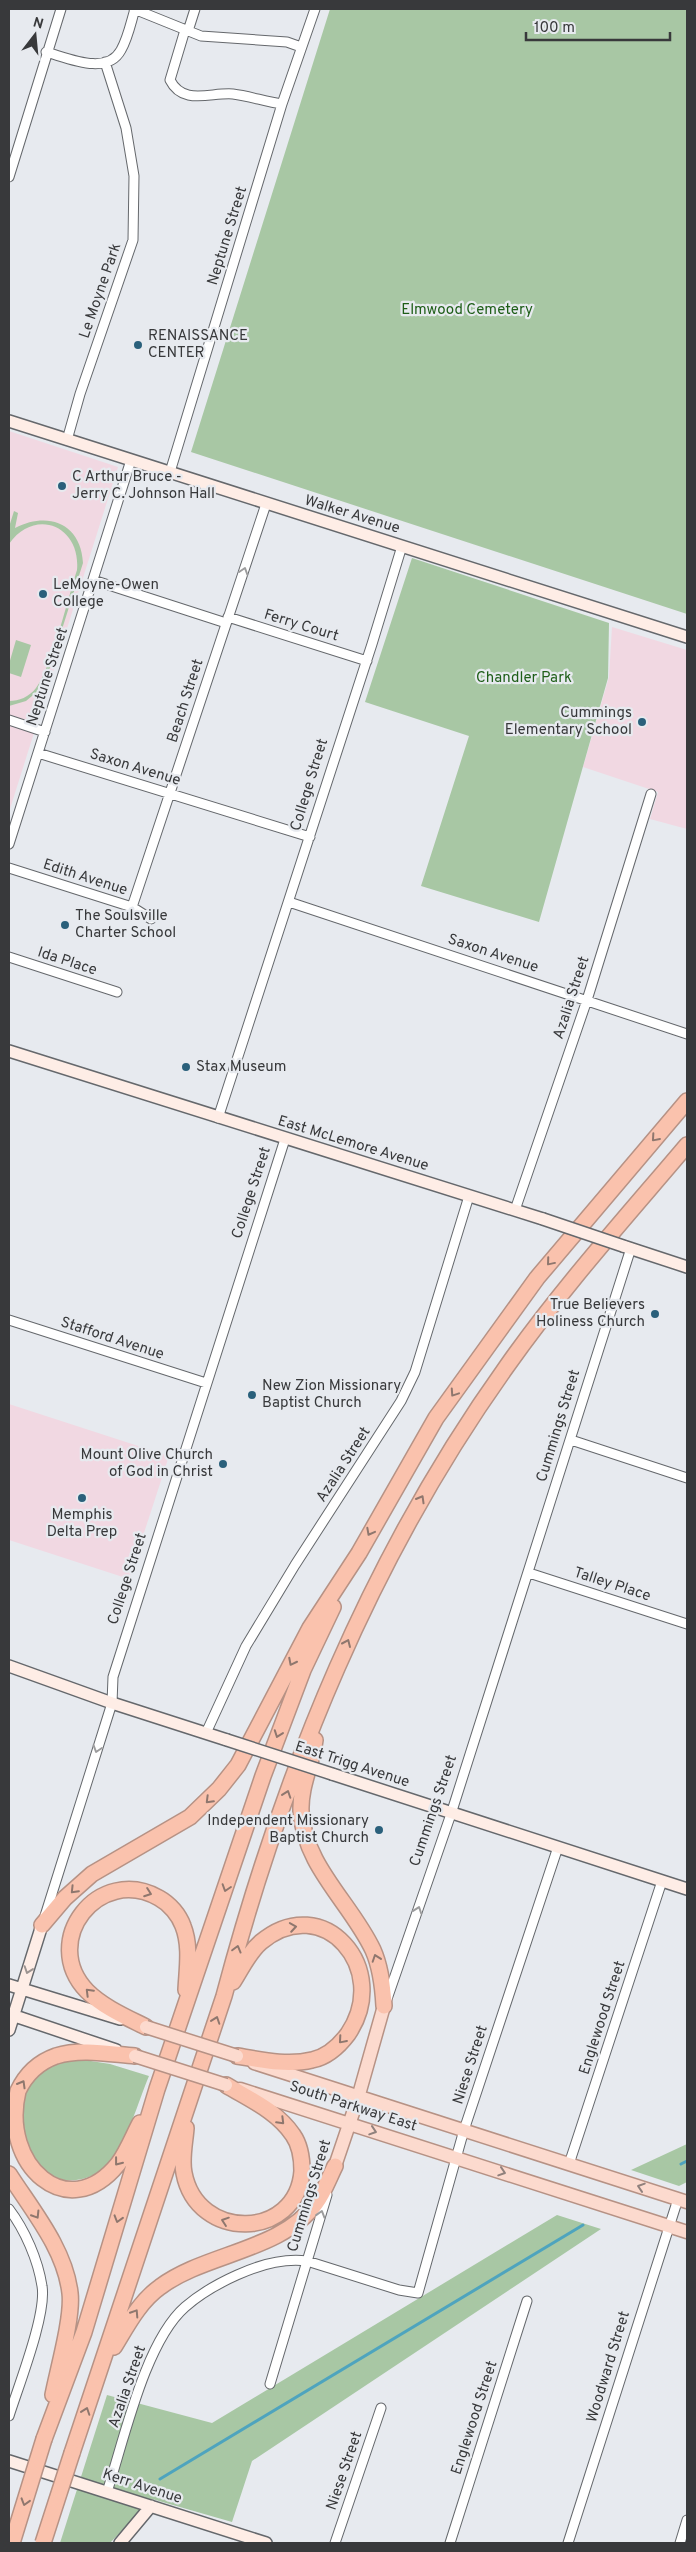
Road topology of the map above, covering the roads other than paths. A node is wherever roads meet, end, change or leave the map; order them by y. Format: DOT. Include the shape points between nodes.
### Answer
graph roads {
  1 [pos="61,9"];
  2 [pos="134,9"];
  3 [pos="195,9"];
  4 [pos="314,9"];
  5 [pos="187,30"];
  6 [pos="301,48"];
  7 [pos="46,52"];
  8 [pos="105,62"];
  9 [pos="282,104"];
  10 [pos="9,176"];
  11 [pos="9,421"];
  12 [pos="67,440"];
  13 [pos="131,460"];
  14 [pos="170,472"];
  15 [pos="266,504"];
  16 [pos="402,546"];
  17 [pos="93,580"];
  18 [pos="227,620"];
  19 [pos="687,638"];
  20 [pos="366,661"];
  21 [pos="9,720"];
  22 [pos="45,732"];
  23 [pos="38,753"];
  24 [pos="171,794"];
  25 [pos="651,794"];
  26 [pos="310,837"];
  27 [pos="9,844"];
  28 [pos="9,868"];
  29 [pos="289,902"];
  30 [pos="132,907"];
  31 [pos="151,919"];
  32 [pos="9,957"];
  33 [pos="117,992"];
  34 [pos="587,1000"];
  35 [pos="687,1034"];
  36 [pos="9,1051"];
  37 [pos="687,1102"];
  38 [pos="218,1118"];
  39 [pos="285,1139"];
  40 [pos="687,1145"];
  41 [pos="469,1196"];
  42 [pos="514,1210"];
  43 [pos="627,1247"];
  44 [pos="687,1267"];
  45 [pos="9,1320"];
  46 [pos="206,1384"];
  47 [pos="571,1440"];
  48 [pos="687,1478"];
  49 [pos="354,1561"];
  50 [pos="529,1573"];
  51 [pos="687,1624"];
  52 [pos="10,1669"];
  53 [pos="112,1703"];
  54 [pos="319,1711"];
  55 [pos="206,1733"];
  56 [pos="451,1814"];
  57 [pos="558,1847"];
  58 [pos="662,1880"];
  59 [pos="687,1889"];
  60 [pos="42,1925"];
  61 [pos="9,1985"];
  62 [pos="22,1989"];
  63 [pos="224,1996"];
  64 [pos="185,2004"];
  65 [pos="384,2006"];
  66 [pos="11,2015"];
  67 [pos="146,2027"];
  68 [pos="9,2030"];
  69 [pos="135,2056"];
  70 [pos="237,2056"];
  71 [pos="226,2085"];
  72 [pos="157,2089"];
  73 [pos="358,2098"];
  74 [pos="189,2099"];
  75 [pos="350,2123"];
  76 [pos="464,2130"];
  77 [pos="456,2157"];
  78 [pos="569,2164"];
  79 [pos="335,2166"];
  80 [pos="9,2174"];
  81 [pos="683,2201"];
  82 [pos="9,2209"];
  83 [pos="668,2226"];
  84 [pos="687,2232"];
  85 [pos="307,2261"];
  86 [pos="418,2293"];
  87 [pos="527,2301"];
  88 [pos="100,2370"];
  89 [pos="270,2384"];
  90 [pos="381,2408"];
  91 [pos="9,2416"];
  92 [pos="44,2439"];
  93 [pos="9,2461"];
  94 [pos="107,2492"];
  95 [pos="150,2506"];
  96 [pos="687,2520"];
  97 [pos="12,2543"];
  98 [pos="43,2543"];
  99 [pos="120,2543"];
  100 [pos="266,2543"];
  101 [pos="335,2543"];
  102 [pos="450,2543"];
  103 [pos="568,2543"];
  104 [pos="680,2543"];
  1 -- 7 [label="street"];
  2 -- 5 [label="street"];
  2 -- 8 [label="street" via="122,49 115,58"];
  3 -- 5 [label="street"];
  4 -- 6 [label="street, Neptune Street"];
  5 -- 6 [label="street" via="201,36 287,42"];
  5 -- 9 [label="street" via="170,80 174,87 203,98 230,94"];
  6 -- 9 [label="street, Neptune Street"];
  7 -- 8 [label="street" via="89,64"];
  7 -- 10 [label="street"];
  8 -- 12 [label="street, Le Moyne Park" via="126,128 134,176 133,240"];
  9 -- 14 [label="street, Neptune Street"];
  11 -- 12 [label="street, Walker Avenue"];
  12 -- 13 [label="street, Walker Avenue"];
  13 -- 14 [label="street, Walker Avenue"];
  13 -- 17 [label="street, Neptune Street"];
  14 -- 15 [label="street, Walker Avenue"];
  15 -- 16 [label="street, Walker Avenue"];
  18 -- 15 [label="street, Beach Street, one-way"];
  16 -- 19 [label="street, Walker Avenue"];
  16 -- 20 [label="street, College Street"];
  17 -- 18 [label="street, Ferry Court"];
  17 -- 22 [label="street, Neptune Street"];
  18 -- 20 [label="street, Ferry Court"];
  18 -- 24 [label="street, Beach Street"];
  20 -- 26 [label="street, College Street"];
  21 -- 22 [label="street"];
  22 -- 23 [label="street, Neptune Street"];
  23 -- 24 [label="street, Saxon Avenue"];
  23 -- 27 [label="street, Neptune Street"];
  24 -- 26 [label="street, Saxon Avenue"];
  24 -- 30 [label="street, Beach Street"];
  25 -- 34 [label="street, Azalia Street"];
  26 -- 29 [label="street, College Street"];
  28 -- 30 [label="street, Edith Avenue"];
  29 -- 34 [label="street, Saxon Avenue"];
  29 -- 38 [label="street, College Street"];
  30 -- 31 [label="street, Edith Avenue"];
  32 -- 33 [label="street, Ida Place"];
  34 -- 35 [label="street, Saxon Avenue"];
  34 -- 42 [label="street, Azalia Street"];
  36 -- 38 [label="street, East McLemore Avenue"];
  37 -- 49 [label="highway, one-way" via="542,1272 484,1350 426,1434"];
  38 -- 39 [label="street, East McLemore Avenue"];
  39 -- 41 [label="street, East McLemore Avenue"];
  39 -- 46 [label="street, College Street"];
  54 -- 40 [label="highway, one-way" via="381,1571 471,1418 533,1329"];
  41 -- 42 [label="street, East McLemore Avenue"];
  41 -- 55 [label="street, Azalia Street" via="418,1364 402,1401 246,1646"];
  42 -- 43 [label="street, East McLemore Avenue, bridge"];
  43 -- 44 [label="street, East McLemore Avenue"];
  43 -- 47 [label="street, Cummings Street"];
  45 -- 46 [label="street, Stafford Avenue"];
  46 -- 53 [label="street, College Street" via="113,1677"];
  47 -- 48 [label="street"];
  47 -- 50 [label="street, Cummings Street"];
  49 -- 60 [label="highway, one-way" via="310,1628 238,1765 219,1790 190,1817 92,1874"];
  49 -- 64 [label="highway, one-way" via="303,1670 282,1724"];
  50 -- 51 [label="street, Talley Place"];
  50 -- 56 [label="street, Cummings Street"];
  52 -- 53 [label="street, East Trigg Avenue"];
  53 -- 55 [label="street, East Trigg Avenue"];
  53 -- 60 [label="street, College Street, one-way"];
  63 -- 54 [label="highway, one-way" via="275,1827"];
  65 -- 54 [label="highway, one-way" via="383,1984 373,1950 321,1871 303,1823 301,1799 314,1750"];
  55 -- 56 [label="street, East Trigg Avenue, bridge"];
  56 -- 57 [label="street, East Trigg Avenue"];
  65 -- 56 [label="street, Cummings Street, one-way"];
  57 -- 58 [label="street, East Trigg Avenue"];
  57 -- 76 [label="street, Niese Street"];
  58 -- 59 [label="street, East Trigg Avenue"];
  58 -- 78 [label="street, Englewood Street"];
  60 -- 62 [label="street, College Street, one-way"];
  61 -- 62 [label="street, South Parkway East"];
  62 -- 66 [label="street, College Street"];
  62 -- 67 [label="street, South Parkway East"];
  63 -- 70 [label="highway, one-way" via="261,1942 290,1927 307,1926 332,1934 346,1945 360,1969 362,1990 357,2016 346,2036 332,2050 320,2058 304,2062 284,2063"];
  74 -- 63 [label="highway, one-way"];
  67 -- 64 [label="highway, one-way" via="96,1999 82,1985 72,1965 70,1946 74,1926 88,1906 103,1896 138,1890 162,1899 173,1910 184,1926 188,1944"];
  64 -- 72 [label="highway"];
  65 -- 73 [label="main road, Cummings Street"];
  66 -- 68 [label="street, College Street"];
  66 -- 69 [label="street, South Parkway East"];
  67 -- 70 [label="main road, South Parkway East, bridge"];
  69 -- 71 [label="main road, South Parkway East, bridge"];
  72 -- 69 [label="highway, one-way" via="122,2158 97,2181 75,2188 50,2186 30,2174 18,2160 10,2135 12,2111 22,2083 33,2070 54,2056 72,2052"];
  70 -- 73 [label="main road, South Parkway East"];
  71 -- 74 [label="highway, one-way" via="277,2117 294,2137 300,2150 301,2176 295,2193 284,2208 266,2220 245,2225 225,2222 210,2215 193,2197 183,2162"];
  71 -- 75 [label="main road, South Parkway East"];
  72 -- 92 [label="highway, one-way" via="84,2332"];
  73 -- 75 [label="main road, Cummings Street"];
  73 -- 76 [label="main road, South Parkway East"];
  74 -- 88 [label="highway"];
  75 -- 77 [label="main road, South Parkway East, one-way"];
  75 -- 79 [label="main road, Cummings Street"];
  76 -- 77 [label="street, Niese Street"];
  76 -- 78 [label="main road, South Parkway East"];
  77 -- 83 [label="main road, South Parkway East, one-way"];
  77 -- 86 [label="street, Niese Street"];
  81 -- 78 [label="main road, South Parkway East, one-way"];
  85 -- 79 [label="street, Cummings Street, one-way"];
  88 -- 79 [label="highway, one-way" via="137,2310 158,2288 200,2264 250,2247 288,2227 316,2203"];
  80 -- 92 [label="highway, one-way" via="64,2264 70,2294 70,2310"];
  81 -- 83 [label="street, Woodward Street"];
  82 -- 91 [label="street" via="24,2232 42,2287 41,2308"];
  83 -- 84 [label="main road, South Parkway East"];
  83 -- 103 [label="street, Woodward Street"];
  85 -- 86 [label="street, Azalia Street"];
  85 -- 89 [label="street, Cummings Street"];
  85 -- 94 [label="street, Azalia Street" via="292,2259 246,2271 184,2307 164,2332 150,2358"];
  87 -- 102 [label="street, Englewood Street"];
  98 -- 88 [label="highway, one-way, bridge"];
  90 -- 101 [label="street, Niese Street"];
  92 -- 97 [label="highway, one-way, bridge"];
  93 -- 94 [label="street, Kerr Avenue"];
  94 -- 95 [label="street, Kerr Avenue"];
  95 -- 99 [label="street"];
  95 -- 100 [label="street, Kerr Avenue"];
  96 -- 104 [label="street"];
}
